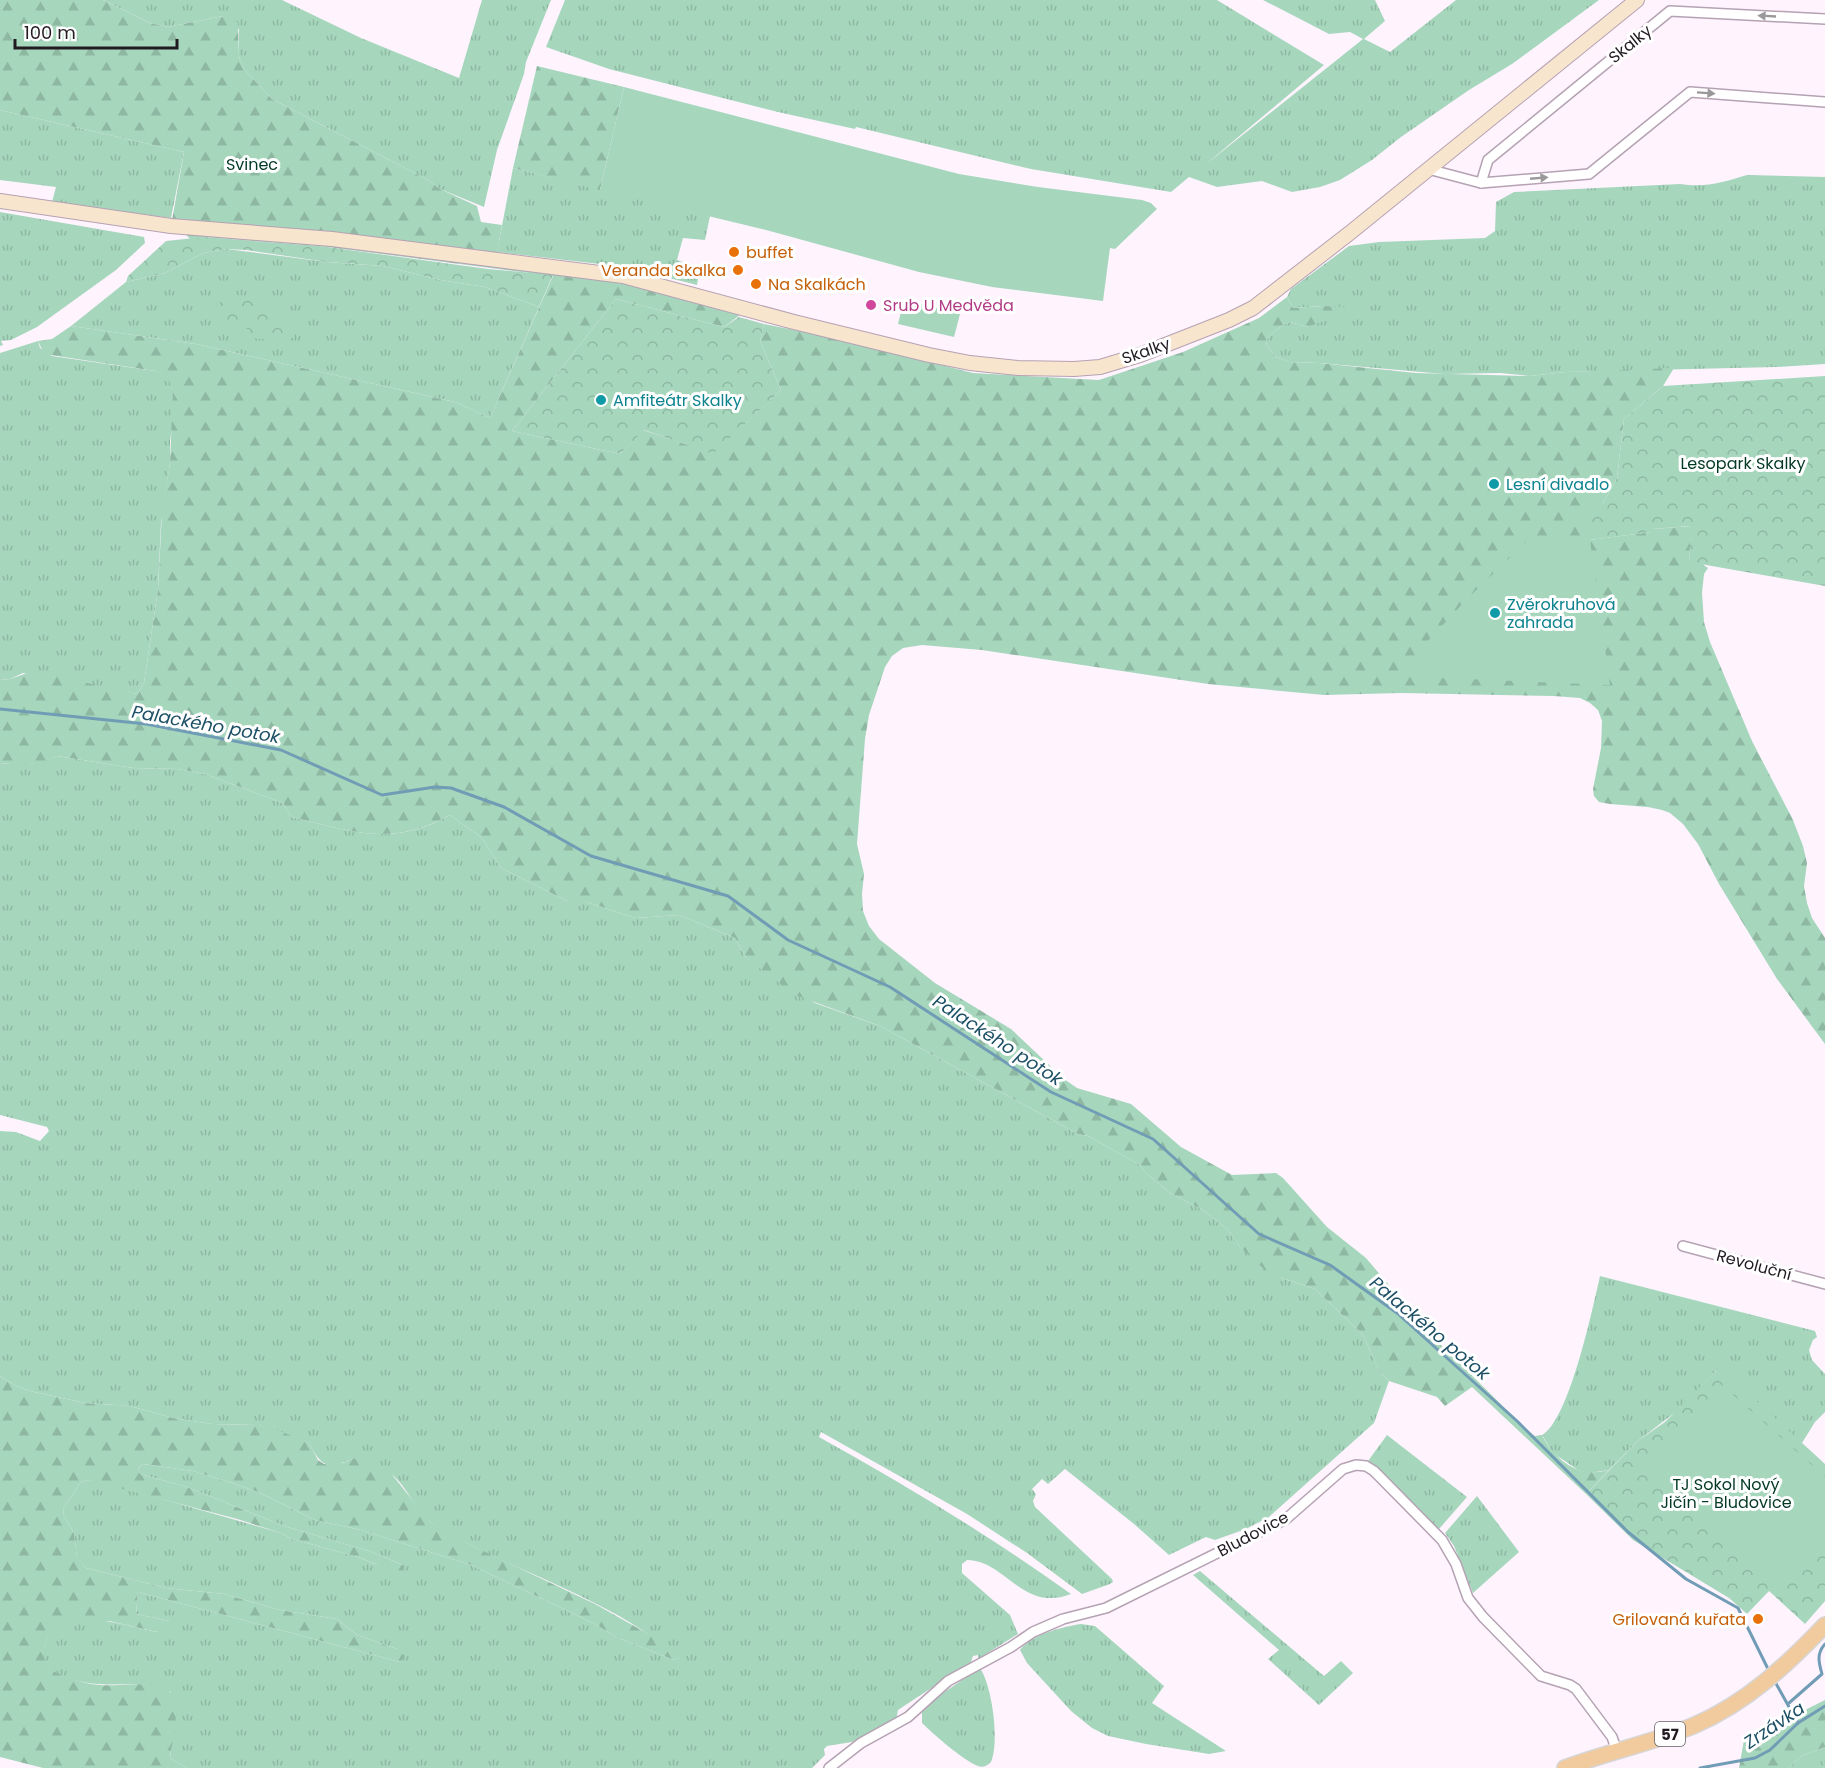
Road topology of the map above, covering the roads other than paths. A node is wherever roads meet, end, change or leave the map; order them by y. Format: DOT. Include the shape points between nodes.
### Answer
graph roads {
  1 [pos="1637,0"];
  2 [pos="1825,19"];
  3 [pos="1825,102"];
  4 [pos="1428,169"];
  5 [pos="1481,183"];
  6 [pos="0,201"];
  7 [pos="1683,1246"];
  8 [pos="1825,1284"];
  9 [pos="1825,1625"];
  10 [pos="1617,1751"];
  11 [pos="829,1768"];
  12 [pos="1566,1768"];
  1 -- 4 [label="street, Skalky"];
  2 -- 5 [label="street, Skalky, one-way" via="1670,11 1488,160"];
  5 -- 3 [label="street, one-way" via="1588,174 1690,92"];
  4 -- 5 [label="street"];
  4 -- 6 [label="street, Skalky" via="1253,308 1140,355 1100,367 1074,369 1018,368 929,355 622,276 332,239 171,226"];
  7 -- 8 [label="street, Revoluční"];
  9 -- 10 [label="main road, 57" via="1772,1677 1726,1709 1694,1726"];
  10 -- 11 [label="street, Bludovice" via="1612,1737 1576,1689 1541,1676 1479,1614 1438,1535 1374,1471 1356,1465 1343,1469 1286,1519 1106,1608 1033,1632 948,1681 908,1717 861,1743"];
  10 -- 12 [label="main road, 57"];
}
